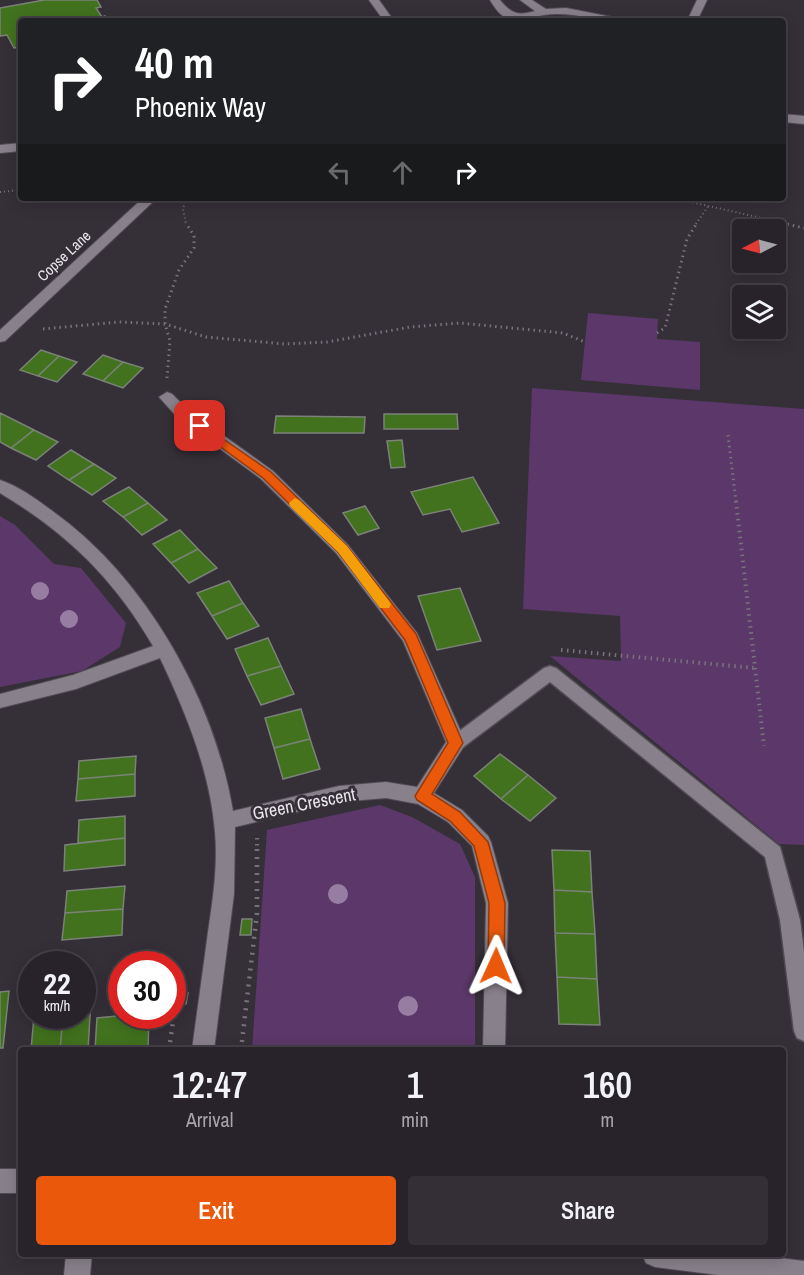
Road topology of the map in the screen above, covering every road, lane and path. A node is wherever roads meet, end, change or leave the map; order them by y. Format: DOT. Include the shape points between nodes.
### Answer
graph roads {
  1 [pos="374,0"];
  2 [pos="495,0"];
  3 [pos="525,0"];
  4 [pos="702,0"];
  5 [pos="544,12"];
  6 [pos="387,18"];
  7 [pos="516,18"];
  8 [pos="524,18"];
  9 [pos="602,18"];
  10 [pos="693,18"];
  11 [pos="786,118"];
  12 [pos="804,120"];
  13 [pos="18,147"];
  14 [pos="0,150"];
  15 [pos="18,190"];
  16 [pos="0,192"];
  17 [pos="148,201"];
  18 [pos="185,201"];
  19 [pos="688,201"];
  20 [pos="709,205"];
  21 [pos="804,228"];
  22 [pos="165,324"];
  23 [pos="657,333"];
  24 [pos="3,335"];
  25 [pos="585,342"];
  26 [pos="167,397"];
  27 [pos="728,435"];
  28 [pos="0,486"];
  29 [pos="165,649"];
  30 [pos="553,650"];
  31 [pos="754,668"];
  32 [pos="0,701"];
  33 [pos="456,743"];
  34 [pos="764,746"];
  35 [pos="422,796"];
  36 [pos="256,813"];
  37 [pos="224,820"];
  38 [pos="804,1031"];
  39 [pos="203,1047"];
  40 [pos="241,1047"];
  41 [pos="494,1047"];
  42 [pos="0,1181"];
  43 [pos="18,1181"];
  44 [pos="79,1257"];
  45 [pos="677,1257"];
  46 [pos="804,1274"];
  47 [pos="76,1275"];
  1 -- 6 [label="street"];
  2 -- 7 [label="street" via="504,14"];
  3 -- 5 [label="street"];
  4 -- 10 [label="street"];
  5 -- 8 [label="street"];
  5 -- 9 [label="street" via="566,11"];
  11 -- 12 [label="street"];
  13 -- 14 [label="street"];
  15 -- 16 [label="path"];
  17 -- 24 [label="street, Copse Lane"];
  18 -- 22 [label="path" via="183,209 194,236 194,248 169,293"];
  19 -- 20 [label="path"];
  20 -- 21 [label="path"];
  20 -- 23 [label="path" via="687,238 664,328"];
  22 -- 24 [label="path" via="119,322"];
  22 -- 25 [label="path" via="206,337 285,344 327,342 410,327 460,323 563,333"];
  22 -- 26 [label="path" via="171,341"];
  26 -- 33 [label="street" via="183,414 267,475 342,549 411,638"];
  27 -- 31 [label="path"];
  28 -- 29 [label="street" via="61,526 106,565 137,602"];
  29 -- 32 [label="street" via="76,682"];
  29 -- 37 [label="street" via="213,764"];
  30 -- 31 [label="path"];
  31 -- 34 [label="path"];
  33 -- 35 [label="street"];
  33 -- 38 [label="lane" via="550,673 773,853 790,920"];
  35 -- 36 [label="street, Green Crescent" via="386,790 339,794"];
  35 -- 41 [label="street, Green Crescent" via="455,816 481,842 497,903"];
  36 -- 37 [label="street, Green Crescent"];
  36 -- 40 [label="path" via="257,913"];
  37 -- 39 [label="street" via="225,880"];
  42 -- 43 [label="street"];
  44 -- 47 [label="street"];
  45 -- 46 [label="street"];
}
